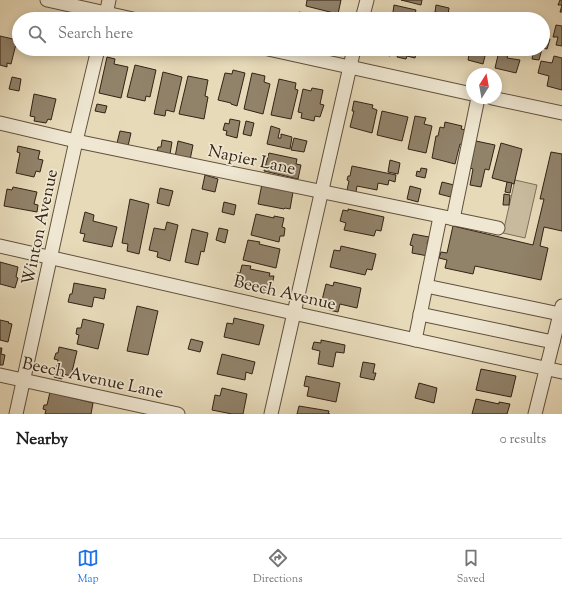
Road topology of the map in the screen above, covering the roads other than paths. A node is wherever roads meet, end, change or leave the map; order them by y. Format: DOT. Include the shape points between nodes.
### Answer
graph roads {
  1 [pos="47,0"];
  2 [pos="109,0"];
  3 [pos="367,0"];
  4 [pos="91,12"];
  5 [pos="107,12"];
  6 [pos="364,12"];
  7 [pos="96,56"];
  8 [pos="300,56"];
  9 [pos="352,56"];
  10 [pos="349,67"];
  11 [pos="466,93"];
  12 [pos="502,100"];
  13 [pos="476,104"];
  14 [pos="562,113"];
  15 [pos="0,123"];
  16 [pos="76,141"];
  17 [pos="321,192"];
  18 [pos="446,218"];
  19 [pos="498,228"];
  20 [pos="0,246"];
  21 [pos="50,258"];
  22 [pos="426,286"];
  23 [pos="561,310"];
  24 [pos="293,313"];
  25 [pos="420,314"];
  26 [pos="415,340"];
  27 [pos="553,342"];
  28 [pos="547,368"];
  29 [pos="562,372"];
  30 [pos="0,375"];
  31 [pos="24,381"];
  32 [pos="16,414"];
  33 [pos="178,414"];
  34 [pos="271,414"];
  35 [pos="535,414"];
  1 -- 4 [label="street"];
  2 -- 5 [label="street"];
  3 -- 6 [label="street"];
  7 -- 16 [label="street, Winton Avenue"];
  8 -- 10 [label="street"];
  9 -- 10 [label="street"];
  10 -- 11 [label="street"];
  10 -- 17 [label="street"];
  12 -- 14 [label="street"];
  13 -- 18 [label="street"];
  15 -- 16 [label="street, Napier Lane"];
  16 -- 17 [label="street, Napier Lane"];
  16 -- 21 [label="street, Winton Avenue"];
  17 -- 18 [label="street, Napier Lane"];
  17 -- 24 [label="street"];
  18 -- 19 [label="street, Napier Lane"];
  18 -- 22 [label="street"];
  20 -- 21 [label="street, Beech Avenue"];
  21 -- 24 [label="street, Beech Avenue"];
  21 -- 31 [label="street, Winton Avenue"];
  22 -- 23 [label="street"];
  22 -- 25 [label="street"];
  23 -- 27 [label="street"];
  24 -- 26 [label="street, Beech Avenue"];
  24 -- 34 [label="street"];
  25 -- 26 [label="street"];
  25 -- 27 [label="street"];
  26 -- 28 [label="street, Beech Avenue"];
  27 -- 28 [label="street"];
  28 -- 29 [label="street, Beech Avenue"];
  28 -- 35 [label="street"];
  30 -- 31 [label="street, Beech Avenue Lane"];
  31 -- 32 [label="street, Winton Avenue"];
  31 -- 33 [label="street, Beech Avenue Lane"];
}
